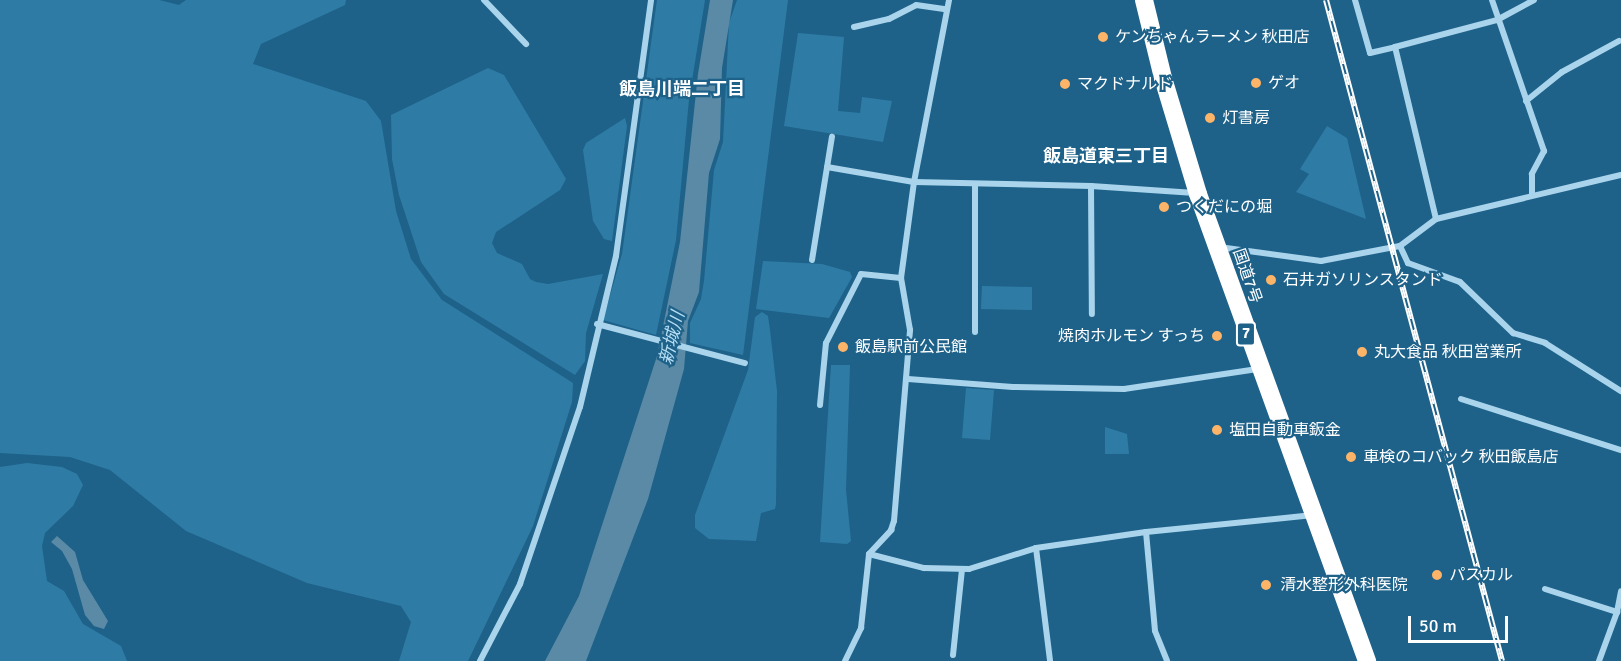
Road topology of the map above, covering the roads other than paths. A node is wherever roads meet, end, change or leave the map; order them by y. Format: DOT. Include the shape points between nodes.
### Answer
graph roads {
  1 [pos="484,0"];
  2 [pos="651,0"];
  3 [pos="949,0"];
  4 [pos="1144,0"];
  5 [pos="1355,0"];
  6 [pos="1492,0"];
  7 [pos="1534,0"];
  8 [pos="946,9"];
  9 [pos="1497,20"];
  10 [pos="854,27"];
  11 [pos="1619,41"];
  12 [pos="526,44"];
  13 [pos="1395,47"];
  14 [pos="1526,101"];
  15 [pos="832,137"];
  16 [pos="827,167"];
  17 [pos="1621,175"];
  18 [pos="914,182"];
  19 [pos="975,185"];
  20 [pos="1091,186"];
  21 [pos="1198,194"];
  22 [pos="1532,195"];
  23 [pos="1436,219"];
  24 [pos="1216,246"];
  25 [pos="1400,246"];
  26 [pos="812,260"];
  27 [pos="901,278"];
  28 [pos="1092,314"];
  29 [pos="597,324"];
  30 [pos="975,332"];
  31 [pos="745,363"];
  32 [pos="1259,369"];
  33 [pos="908,378"];
  34 [pos="1621,391"];
  35 [pos="1461,399"];
  36 [pos="820,405"];
  37 [pos="1621,450"];
  38 [pos="1314,515"];
  39 [pos="1146,532"];
  40 [pos="1036,548"];
  41 [pos="868,555"];
  42 [pos="962,569"];
  43 [pos="1545,589"];
  44 [pos="1621,591"];
  45 [pos="1617,612"];
  46 [pos="953,655"];
  47 [pos="480,661"];
  48 [pos="845,661"];
  49 [pos="1050,661"];
  50 [pos="1167,661"];
  51 [pos="1367,661"];
  52 [pos="1599,661"];
  1 -- 12 [label="street"];
  2 -- 29 [label="street" via="616,256"];
  3 -- 8 [label="street"];
  4 -- 21 [label="highway, 国道7号 / 7"];
  5 -- 13 [label="street" via="1370,53"];
  6 -- 9 [label="street"];
  7 -- 9 [label="street"];
  8 -- 10 [label="street" via="916,5 889,20"];
  8 -- 18 [label="street"];
  9 -- 13 [label="street"];
  9 -- 14 [label="street"];
  11 -- 14 [label="street" via="1562,72"];
  13 -- 23 [label="street"];
  14 -- 22 [label="street" via="1544,151 1532,174"];
  15 -- 16 [label="street"];
  16 -- 18 [label="street"];
  16 -- 26 [label="street"];
  17 -- 22 [label="street"];
  18 -- 19 [label="street"];
  18 -- 27 [label="street"];
  19 -- 20 [label="street"];
  19 -- 30 [label="street"];
  20 -- 21 [label="street"];
  20 -- 28 [label="street"];
  21 -- 24 [label="highway, 国道7号 / 7"];
  22 -- 23 [label="street"];
  23 -- 25 [label="street"];
  24 -- 25 [label="street" via="1284,259 1321,261"];
  24 -- 32 [label="highway, 国道7号 / 7"];
  25 -- 34 [label="street" via="1408,263 1460,282 1513,333 1545,343"];
  27 -- 33 [label="street" via="910,330"];
  27 -- 36 [label="street" via="861,274 826,343"];
  29 -- 31 [label="street"];
  29 -- 47 [label="street" via="580,407 552,497 520,584"];
  32 -- 33 [label="street" via="1124,389 1013,387"];
  32 -- 38 [label="highway, 国道7号 / 7"];
  33 -- 41 [label="street" via="894,521 891,530"];
  35 -- 37 [label="street"];
  38 -- 39 [label="street"];
  38 -- 51 [label="highway, 国道7号 / 7"];
  39 -- 40 [label="street"];
  39 -- 50 [label="street" via="1155,632"];
  40 -- 42 [label="street"];
  40 -- 49 [label="street"];
  41 -- 42 [label="street" via="924,568"];
  41 -- 48 [label="street" via="861,628"];
  42 -- 46 [label="street"];
  43 -- 45 [label="street"];
  44 -- 45 [label="street"];
  45 -- 52 [label="street"];
}
